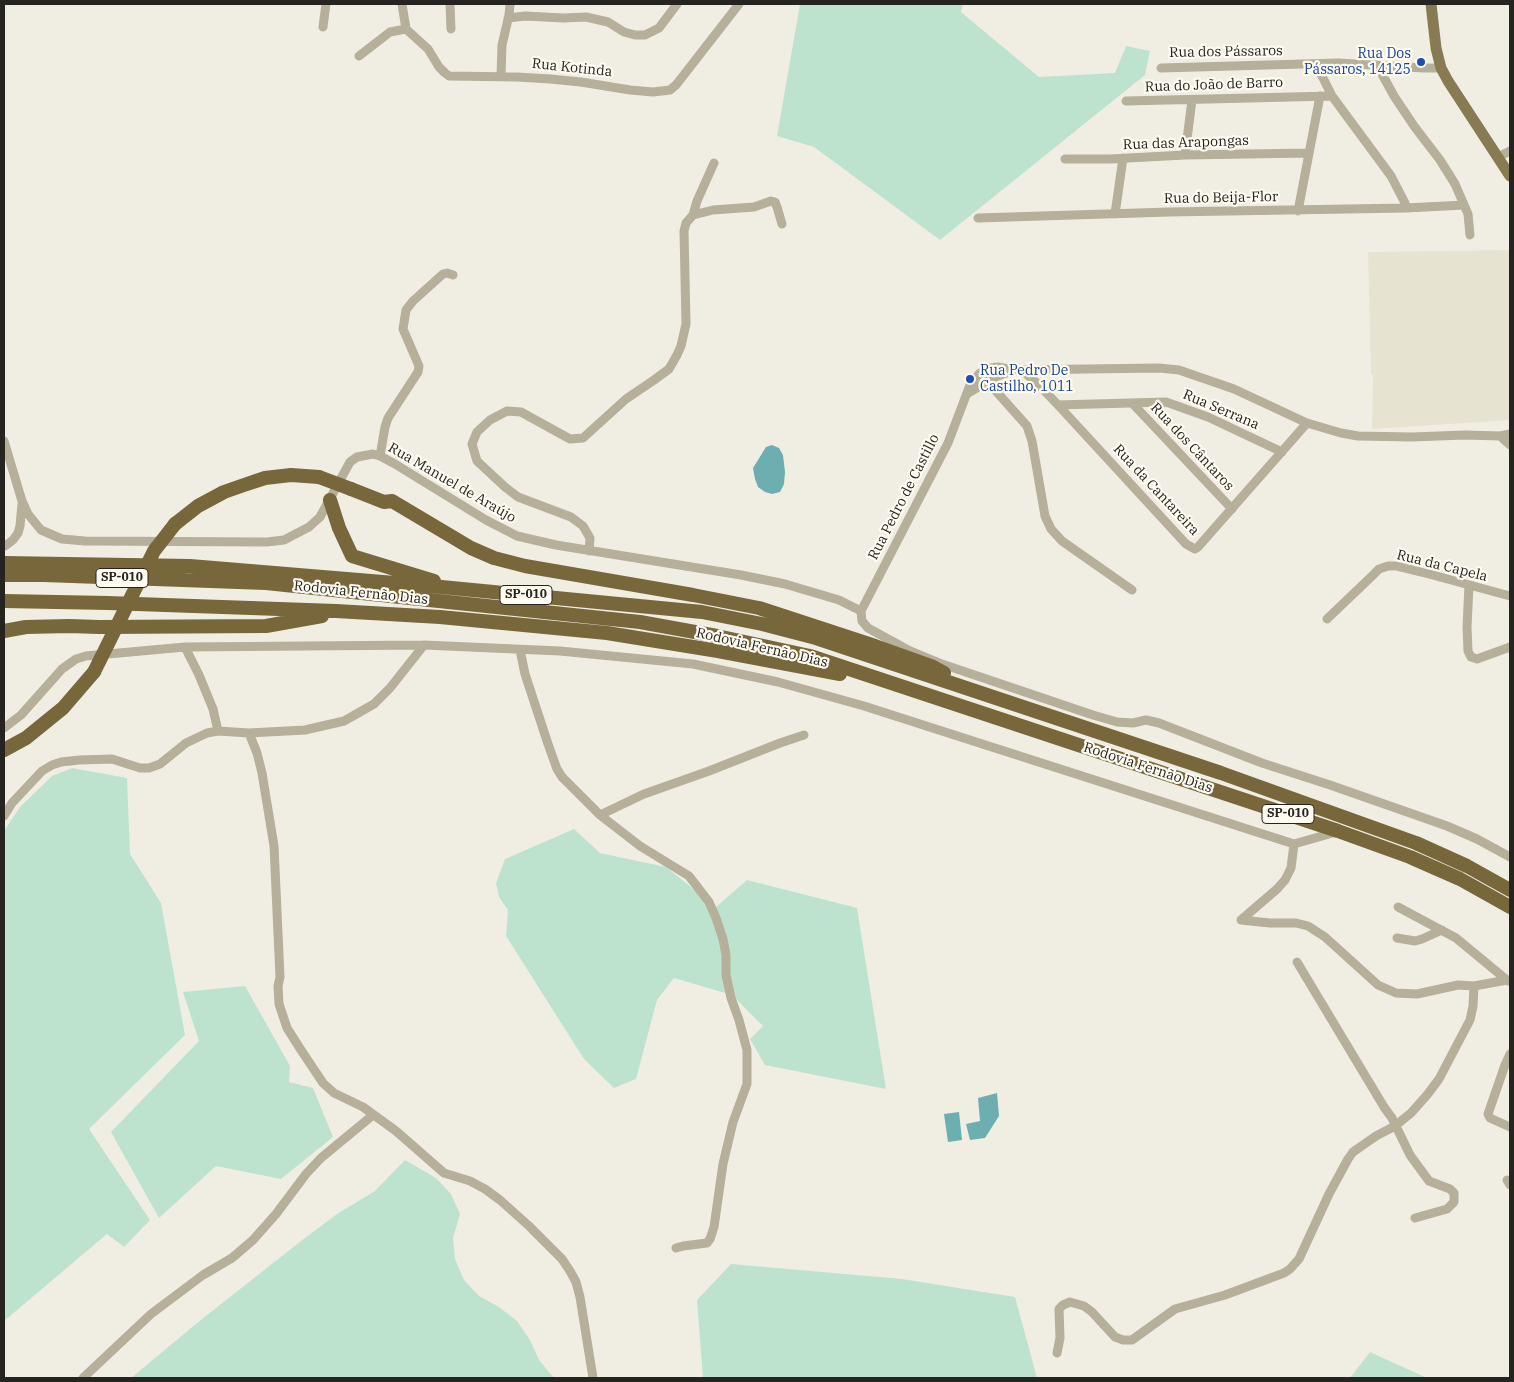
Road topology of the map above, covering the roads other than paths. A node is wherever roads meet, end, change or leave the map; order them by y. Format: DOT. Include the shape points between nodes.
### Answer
graph roads {
  1 [pos="326,4"];
  2 [pos="402,4"];
  3 [pos="450,4"];
  4 [pos="510,4"];
  5 [pos="677,4"];
  6 [pos="739,4"];
  7 [pos="1432,4"];
  8 [pos="508,18"];
  9 [pos="323,27"];
  10 [pos="406,29"];
  11 [pos="451,29"];
  12 [pos="359,56"];
  13 [pos="1316,64"];
  14 [pos="1376,65"];
  15 [pos="1161,68"];
  16 [pos="1441,68"];
  17 [pos="500,76"];
  18 [pos="1320,96"];
  19 [pos="1332,96"];
  20 [pos="1192,100"];
  21 [pos="1126,102"];
  22 [pos="1510,151"];
  23 [pos="1309,153"];
  24 [pos="1185,155"];
  25 [pos="1498,157"];
  26 [pos="1123,158"];
  27 [pos="1065,159"];
  28 [pos="714,163"];
  29 [pos="1510,176"];
  30 [pos="1464,205"];
  31 [pos="1406,208"];
  32 [pos="1298,211"];
  33 [pos="1114,214"];
  34 [pos="693,215"];
  35 [pos="978,218"];
  36 [pos="782,224"];
  37 [pos="1470,234"];
  38 [pos="454,275"];
  39 [pos="1018,370"];
  40 [pos="987,381"];
  41 [pos="967,394"];
  42 [pos="1058,404"];
  43 [pos="1133,404"];
  44 [pos="1307,423"];
  45 [pos="1510,434"];
  46 [pos="1500,436"];
  47 [pos="4,441"];
  48 [pos="1510,446"];
  49 [pos="1282,452"];
  50 [pos="380,456"];
  51 [pos="330,500"];
  52 [pos="22,501"];
  53 [pos="1232,509"];
  54 [pos="5,546"];
  55 [pos="589,551"];
  56 [pos="4,563"];
  57 [pos="4,575"];
  58 [pos="1469,585"];
  59 [pos="468,590"];
  60 [pos="1132,590"];
  61 [pos="1510,596"];
  62 [pos="4,601"];
  63 [pos="861,610"];
  64 [pos="336,611"];
  65 [pos="1327,619"];
  66 [pos="745,621"];
  67 [pos="824,630"];
  68 [pos="4,631"];
  69 [pos="424,644"];
  70 [pos="185,647"];
  71 [pos="1510,647"];
  72 [pos="520,650"];
  73 [pos="904,688"];
  74 [pos="994,697"];
  75 [pos="4,728"];
  76 [pos="218,731"];
  77 [pos="249,733"];
  78 [pos="804,736"];
  79 [pos="4,750"];
  80 [pos="600,815"];
  81 [pos="4,816"];
  82 [pos="1338,831"];
  83 [pos="1294,844"];
  84 [pos="1510,858"];
  85 [pos="1510,890"];
  86 [pos="1398,907"];
  87 [pos="1510,907"];
  88 [pos="1442,930"];
  89 [pos="1397,938"];
  90 [pos="1296,962"];
  91 [pos="1509,981"];
  92 [pos="1474,986"];
  93 [pos="1510,1054"];
  94 [pos="373,1114"];
  95 [pos="1395,1126"];
  96 [pos="1510,1127"];
  97 [pos="1415,1218"];
  98 [pos="676,1248"];
  99 [pos="1057,1353"];
  100 [pos="83,1378"];
  101 [pos="593,1378"];
  1 -- 9 [label="street"];
  2 -- 10 [label="street"];
  3 -- 11 [label="street"];
  4 -- 8 [label="street"];
  5 -- 8 [label="street" via="659,28 645,35 624,32 608,22 586,17"];
  6 -- 17 [label="street, Rua Kotinda" via="670,90 645,92 581,82"];
  7 -- 16 [label="main road"];
  8 -- 17 [label="street"];
  10 -- 12 [label="street" via="390,32"];
  10 -- 17 [label="street, Rua Kotinda" via="428,49 449,76"];
  13 -- 14 [label="street, Rua dos Pássaros"];
  13 -- 15 [label="street, Rua dos Pássaros"];
  13 -- 19 [label="street"];
  14 -- 16 [label="street, Rua dos Pássaros"];
  14 -- 30 [label="street" via="1446,170"];
  16 -- 25 [label="main road"];
  18 -- 19 [label="street, Rua do João de Barro"];
  18 -- 20 [label="street, Rua do João de Barro"];
  18 -- 23 [label="street"];
  19 -- 31 [label="street" via="1391,176"];
  20 -- 21 [label="street, Rua do João de Barro"];
  20 -- 24 [label="street"];
  22 -- 25 [label="street"];
  23 -- 24 [label="street, Rua das Arapongas"];
  23 -- 32 [label="street"];
  24 -- 26 [label="street, Rua das Arapongas"];
  25 -- 29 [label="main road"];
  26 -- 27 [label="street, Rua das Arapongas"];
  26 -- 33 [label="street"];
  28 -- 34 [label="street"];
  30 -- 31 [label="street, Rua do Beija-Flor"];
  30 -- 37 [label="street"];
  31 -- 32 [label="street, Rua do Beija-Flor"];
  32 -- 33 [label="street, Rua do Beija-Flor"];
  33 -- 35 [label="street, Rua do Beija-Flor"];
  34 -- 36 [label="street" via="754,207 772,201 778,207"];
  34 -- 55 [label="street" via="684,231 686,324 679,351 669,369 626,399 583,438 570,439 521,412 507,411 483,426 472,444 477,461 504,487 518,497 571,517 583,526 590,538"];
  38 -- 50 [label="street" via="443,274 406,310 403,329 419,366 418,372 388,418"];
  39 -- 40 [label="street"];
  39 -- 41 [label="street, Rua Pedro de Castillo" via="990,368 973,380"];
  39 -- 42 [label="street, Rua da Cantareira"];
  39 -- 44 [label="street, Rua Pedro de Castillo" via="1179,370 1234,389"];
  40 -- 41 [label="street"];
  40 -- 60 [label="street" via="1027,426 1045,516 1051,530"];
  41 -- 63 [label="street, Rua Pedro de Castillo" via="948,443"];
  42 -- 43 [label="street, Rua Serrana"];
  42 -- 53 [label="street, Rua da Cantareira" via="1190,547 1198,547"];
  43 -- 49 [label="street, Rua Serrana" via="1159,402 1178,406 1208,416"];
  43 -- 53 [label="street, Rua dos Cântaros"];
  44 -- 46 [label="street, Rua Pedro de Castillo" via="1358,436"];
  44 -- 49 [label="street, Rua da Cantareira"];
  45 -- 46 [label="street, Rua Pedro de Castillo"];
  46 -- 48 [label="street"];
  47 -- 52 [label="street, Rua Manuel de Araújo"];
  49 -- 53 [label="street, Rua da Cantareira"];
  50 -- 51 [label="street, Rua Manuel de Araújo" via="365,455 350,462"];
  50 -- 55 [label="street, Rua Manuel de Araújo" via="517,536"];
  51 -- 52 [label="street, Rua Manuel de Araújo" via="320,517 309,527 284,540 266,542 62,539 41,530"];
  51 -- 59 [label="highway" via="352,556"];
  52 -- 54 [label="street" via="18,534"];
  55 -- 63 [label="street, Rua Manuel de Araújo" via="785,584"];
  56 -- 59 [label="highway, Rodovia Fernão Dias / SP-010" via="190,566"];
  57 -- 73 [label="highway, Rodovia Fernão Dias / SP-010" via="266,583 640,622 810,656"];
  58 -- 61 [label="street, Rua da Capela"];
  58 -- 65 [label="street, Rua da Capela" via="1388,566 1379,569"];
  58 -- 71 [label="street" via="1467,627 1471,657 1477,660"];
  59 -- 66 [label="highway, Rodovia Fernão Dias / SP-010" via="702,612"];
  62 -- 64 [label="highway"];
  63 -- 84 [label="street" via="862,621 868,628 939,663 1117,722 1146,720 1160,723 1262,763 1447,826"];
  64 -- 68 [label="highway" via="266,626 26,626"];
  64 -- 73 [label="highway" via="607,633 718,651"];
  66 -- 67 [label="highway"];
  66 -- 74 [label="highway, Rodovia Fernão Dias / SP-010" via="816,638"];
  67 -- 74 [label="highway" via="931,666"];
  67 -- 79 [label="highway, bridge" via="759,608 494,558 392,501 384,502 319,477 291,475 265,478 224,492 175,524 154,551 94,672 63,708 26,738"];
  69 -- 70 [label="street"];
  69 -- 72 [label="street"];
  69 -- 77 [label="street" via="374,704 344,721 305,730"];
  70 -- 75 [label="street" via="76,659"];
  70 -- 76 [label="street" via="200,675"];
  72 -- 80 [label="street" via="557,769 569,786"];
  72 -- 83 [label="street" via="694,664 778,682 864,706"];
  73 -- 82 [label="highway, Rodovia Fernão Dias / SP-010"];
  74 -- 85 [label="highway, Rodovia Fernão Dias / SP-010" via="1416,843"];
  76 -- 77 [label="street"];
  76 -- 81 [label="street" via="186,743 160,764 149,768 112,760 79,760 52,765 42,771"];
  77 -- 94 [label="street" via="262,773 274,846 279,1004 283,1017 294,1040 323,1082"];
  78 -- 80 [label="street" via="644,794"];
  80 -- 98 [label="street" via="640,846 689,876 709,902 723,939 730,998 748,1050 747,1084 733,1122 710,1239 707,1243"];
  82 -- 83 [label="street"];
  82 -- 87 [label="highway, Rodovia Fernão Dias / SP-010" via="1460,879"];
  83 -- 92 [label="street" via="1291,868 1285,880 1241,920 1308,926 1378,984 1396,993 1417,994 1458,985"];
  86 -- 88 [label="street"];
  88 -- 89 [label="street" via="1422,939"];
  88 -- 91 [label="street"];
  90 -- 95 [label="street"];
  91 -- 92 [label="street"];
  92 -- 95 [label="street" via="1470,1020 1439,1079 1411,1113"];
  93 -- 96 [label="street" via="1488,1114"];
  94 -- 100 [label="street" via="306,1174 253,1240 151,1314"];
  94 -- 101 [label="street" via="444,1173 485,1189 500,1200 562,1259 576,1282 580,1297"];
  95 -- 97 [label="street" via="1429,1181 1454,1193 1454,1202 1447,1209"];
  95 -- 99 [label="street" via="1353,1152 1299,1258 1284,1273 1175,1310 1132,1340 1115,1337 1092,1312 1070,1302 1059,1310"];
}
